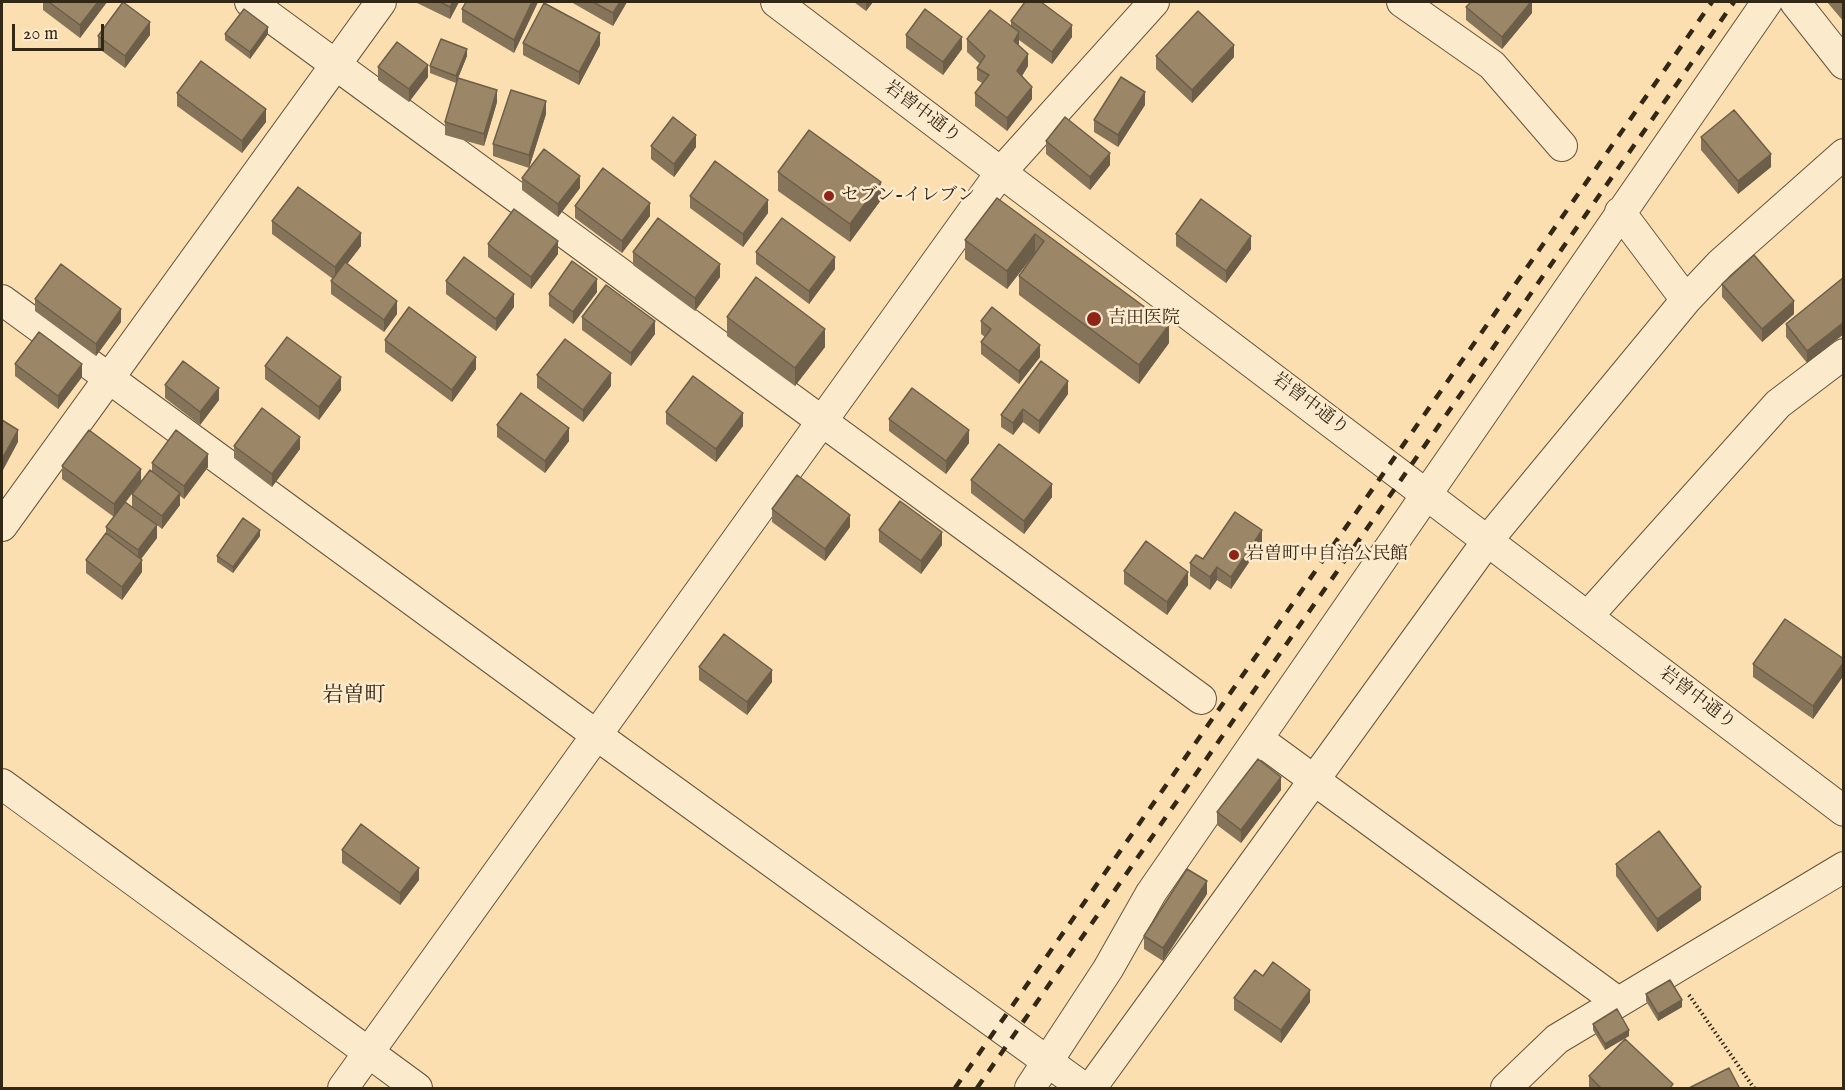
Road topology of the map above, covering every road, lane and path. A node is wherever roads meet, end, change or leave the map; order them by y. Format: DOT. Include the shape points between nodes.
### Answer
graph roads {
  1 [pos="250,2"];
  2 [pos="381,2"];
  3 [pos="776,2"];
  4 [pos="1154,2"];
  5 [pos="1402,2"];
  6 [pos="1767,2"];
  7 [pos="1795,2"];
  8 [pos="336,64"];
  9 [pos="1844,64"];
  10 [pos="1562,146"];
  11 [pos="1844,154"];
  12 [pos="1000,172"];
  13 [pos="1620,212"];
  14 [pos="2,300"];
  15 [pos="1686,300"];
  16 [pos="1844,354"];
  17 [pos="109,379"];
  18 [pos="822,419"];
  19 [pos="1428,493"];
  20 [pos="2,526"];
  21 [pos="1488,540"];
  22 [pos="1588,616"];
  23 [pos="1201,699"];
  24 [pos="595,734"];
  25 [pos="1258,739"];
  26 [pos="1316,779"];
  27 [pos="2,784"];
  28 [pos="1844,811"];
  29 [pos="1844,867"];
  30 [pos="1672,970"];
  31 [pos="1618,1002"];
  32 [pos="369,1054"];
  33 [pos="1049,1062"];
  34 [pos="343,1089"];
  35 [pos="417,1089"];
  36 [pos="1030,1089"];
  37 [pos="1084,1089"];
  38 [pos="1091,1089"];
  39 [pos="1506,1089"];
  40 [pos="1754,1089"];
  1 -- 8 [label="street"];
  2 -- 8 [label="street"];
  3 -- 12 [label="street, 岩曽中通り"];
  4 -- 12 [label="street"];
  5 -- 10 [label="street" via="1492,65"];
  6 -- 13 [label="street"];
  7 -- 9 [label="street"];
  8 -- 17 [label="street"];
  8 -- 18 [label="street"];
  11 -- 15 [label="street" via="1720,264"];
  12 -- 18 [label="street"];
  12 -- 19 [label="street, 岩曽中通り"];
  13 -- 15 [label="street"];
  13 -- 19 [label="street"];
  14 -- 17 [label="street"];
  15 -- 21 [label="street"];
  16 -- 22 [label="street" via="1778,404"];
  17 -- 20 [label="street"];
  17 -- 24 [label="street"];
  18 -- 23 [label="street"];
  18 -- 24 [label="street"];
  19 -- 21 [label="street, 岩曽中通り"];
  19 -- 25 [label="street"];
  21 -- 22 [label="street, 岩曽中通り"];
  21 -- 26 [label="street"];
  22 -- 28 [label="street, 岩曽中通り"];
  24 -- 32 [label="street"];
  24 -- 33 [label="street"];
  25 -- 26 [label="street"];
  25 -- 33 [label="street" via="1151,893"];
  26 -- 31 [label="street"];
  26 -- 38 [label="street"];
  27 -- 32 [label="street"];
  29 -- 30 [label="street"];
  30 -- 31 [label="street"];
  30 -- 40 [label="path"];
  31 -- 39 [label="street" via="1557,1039"];
  32 -- 34 [label="street"];
  32 -- 35 [label="street"];
  33 -- 36 [label="street"];
  33 -- 37 [label="street"];
}
